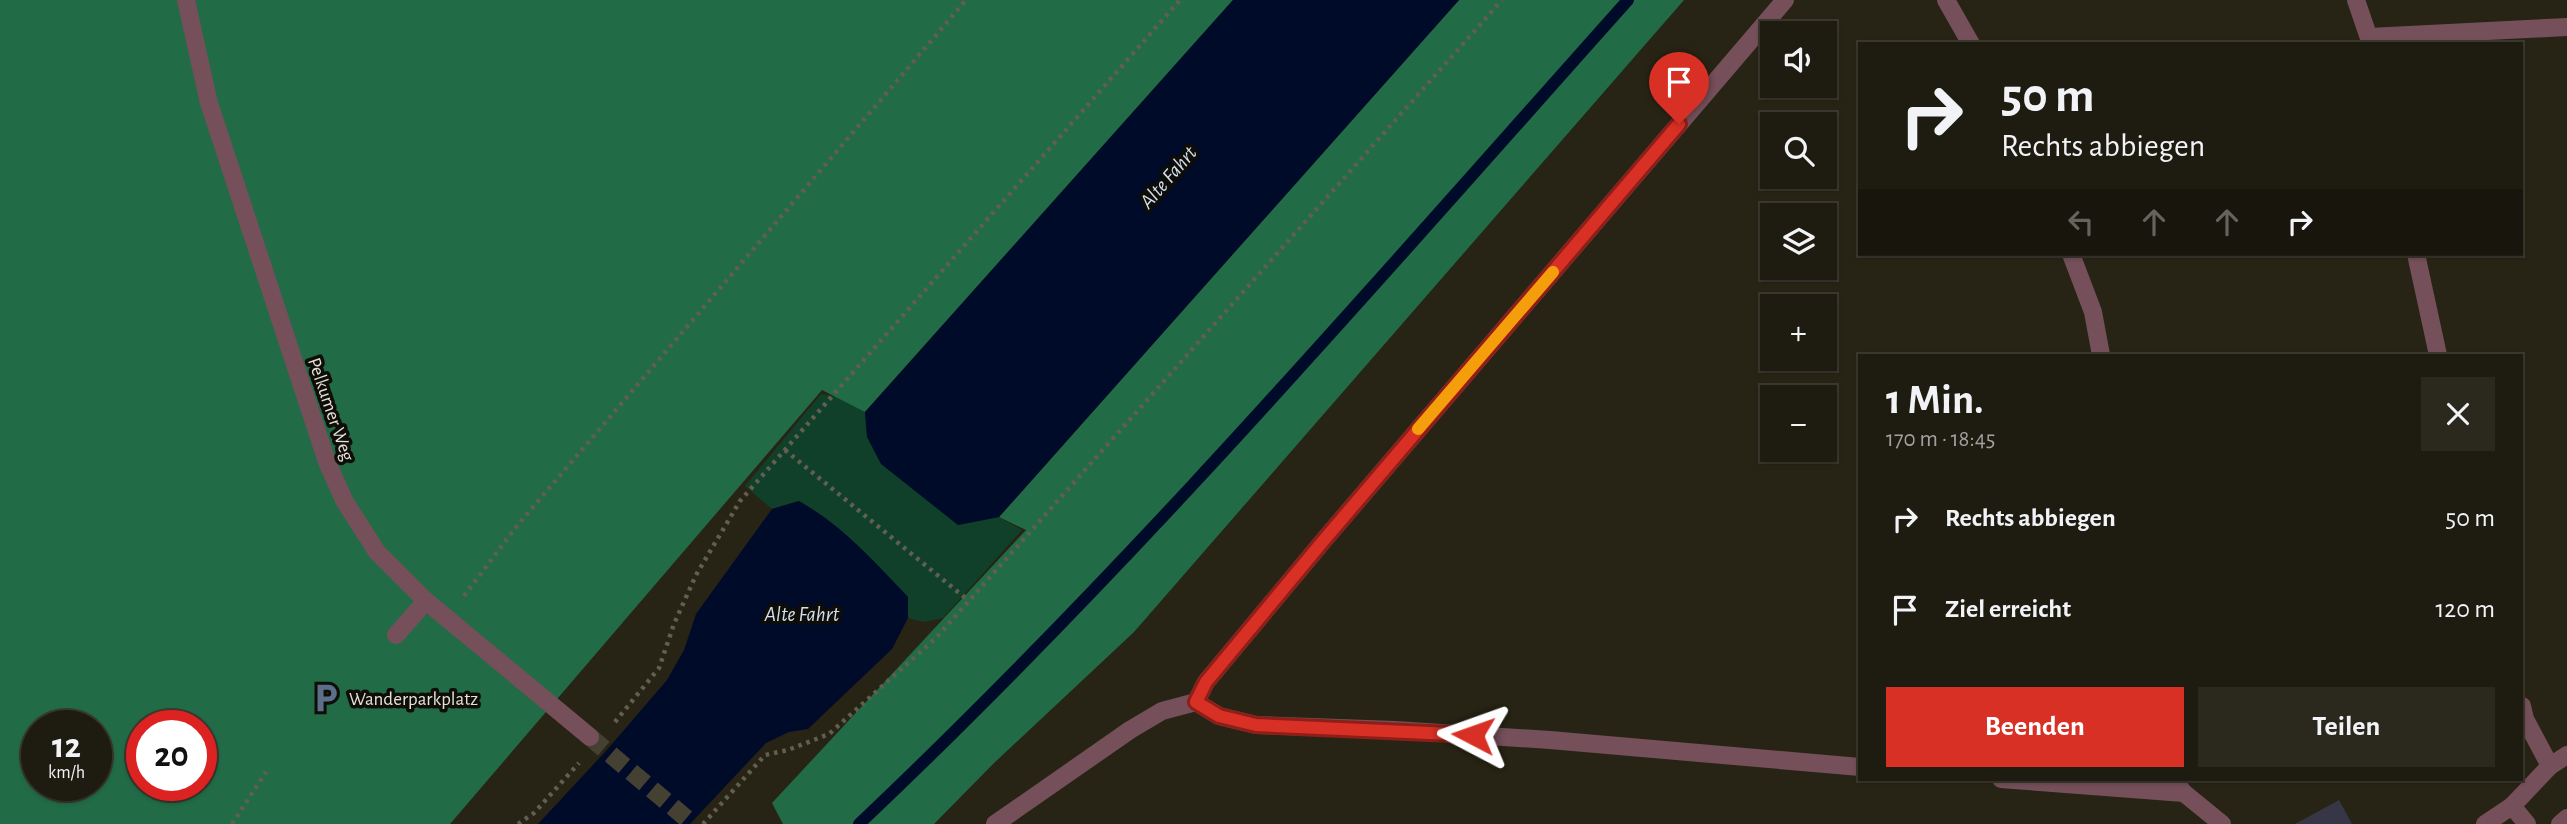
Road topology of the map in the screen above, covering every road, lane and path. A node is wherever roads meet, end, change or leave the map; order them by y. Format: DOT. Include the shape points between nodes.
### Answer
graph roads {
  1 [pos="186,0"];
  2 [pos="966,0"];
  3 [pos="1180,0"];
  4 [pos="1502,0"];
  5 [pos="1785,0"];
  6 [pos="1946,0"];
  7 [pos="2356,0"];
  8 [pos="2567,27"];
  9 [pos="2370,40"];
  10 [pos="1970,42"];
  11 [pos="2072,256"];
  12 [pos="2416,256"];
  13 [pos="2101,354"];
  14 [pos="2438,354"];
  15 [pos="785,450"];
  16 [pos="426,601"];
  17 [pos="968,601"];
  18 [pos="446,618"];
  19 [pos="396,635"];
  20 [pos="1196,702"];
  21 [pos="2523,710"];
  22 [pos="595,741"];
  23 [pos="2567,755"];
  24 [pos="2550,766"];
  25 [pos="1858,767"];
  26 [pos="266,772"];
  27 [pos="2052,781"];
  28 [pos="2178,786"];
  29 [pos="2512,806"];
  30 [pos="2567,818"];
  31 [pos="232,824"];
  32 [pos="517,824"];
  33 [pos="703,824"];
  34 [pos="995,824"];
  35 [pos="2222,824"];
  36 [pos="2485,824"];
  37 [pos="2527,824"];
  38 [pos="2560,824"];
  1 -- 16 [label="street, Pelkumer Weg" via="209,103 327,462 345,502 377,552"];
  2 -- 18 [label="path" via="516,527"];
  3 -- 15 [label="path"];
  4 -- 17 [label="path"];
  5 -- 20 [label="street" via="1324,540 1206,682"];
  6 -- 10 [label="street"];
  7 -- 9 [label="street"];
  8 -- 9 [label="street"];
  11 -- 13 [label="street" via="2093,312"];
  12 -- 14 [label="street"];
  15 -- 17 [label="path"];
  15 -- 22 [label="path" via="740,501 696,575 659,668"];
  16 -- 18 [label="street, Pelkumer Weg"];
  16 -- 19 [label="street"];
  17 -- 33 [label="path" via="936,638 829,734 765,755"];
  18 -- 22 [label="street, Pelkumer Weg"];
  20 -- 25 [label="street" via="1219,716 1256,725 1550,740"];
  20 -- 34 [label="street" via="1162,711 1130,730"];
  21 -- 24 [label="street"];
  22 -- 32 [label="path" via="534,813"];
  23 -- 24 [label="street"];
  24 -- 29 [label="street"];
  26 -- 31 [label="path"];
  27 -- 28 [label="street"];
  28 -- 35 [label="street"];
  29 -- 36 [label="street"];
  29 -- 37 [label="street"];
  30 -- 38 [label="street"];
}
